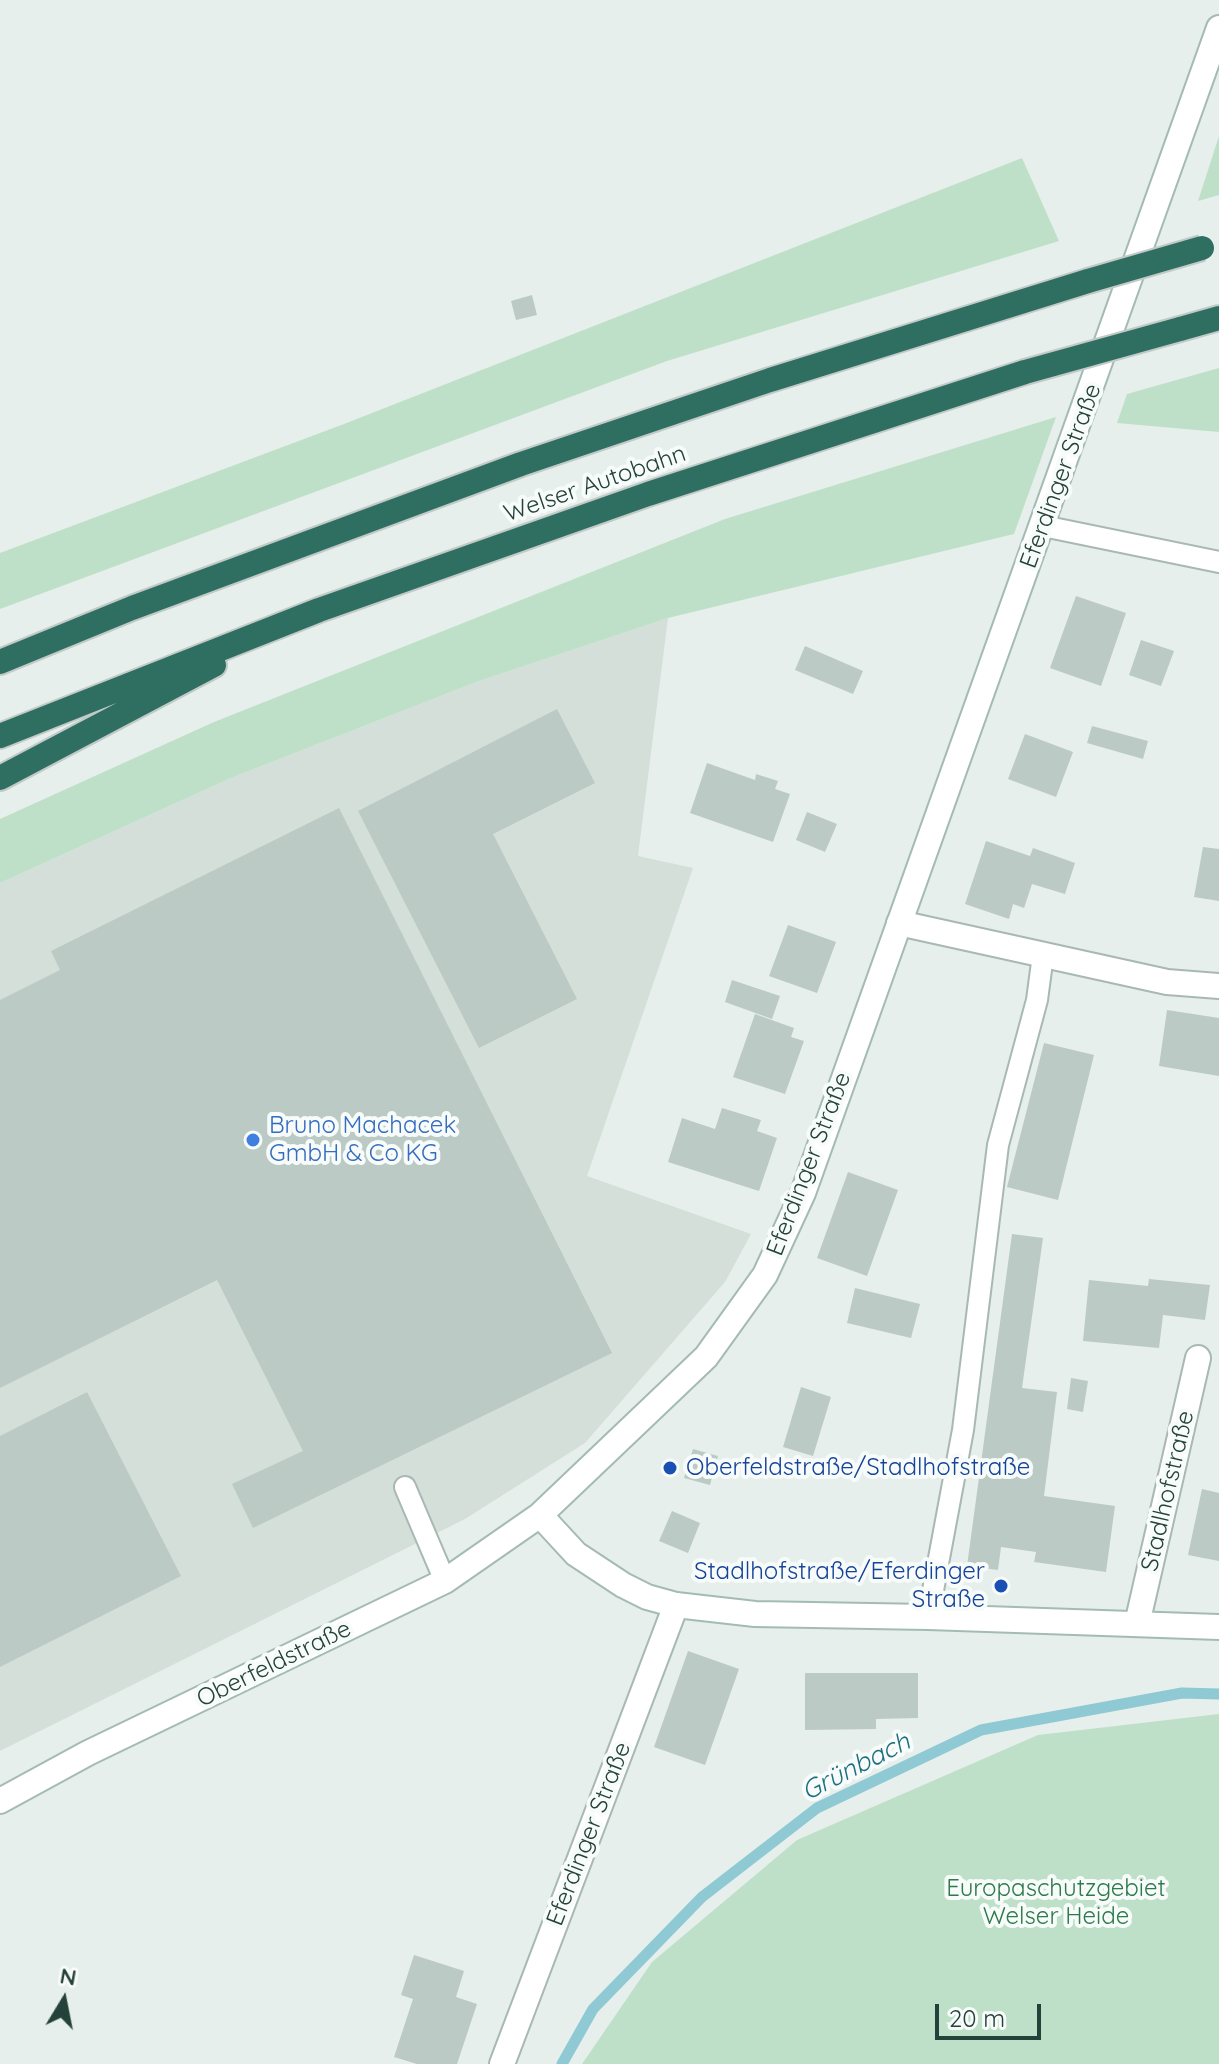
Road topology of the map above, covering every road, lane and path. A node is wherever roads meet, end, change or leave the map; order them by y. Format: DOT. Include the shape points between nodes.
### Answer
graph roads {
  1 [pos="1219,28"];
  2 [pos="1210,246"];
  3 [pos="1219,318"];
  4 [pos="1043,526"];
  5 [pos="1219,562"];
  6 [pos="319,610"];
  7 [pos="0,662"];
  8 [pos="0,736"];
  9 [pos="0,778"];
  10 [pos="899,923"];
  11 [pos="1043,955"];
  12 [pos="1219,986"];
  13 [pos="1198,1358"];
  14 [pos="405,1487"];
  15 [pos="540,1515"];
  16 [pos="445,1581"];
  17 [pos="676,1605"];
  18 [pos="928,1617"];
  19 [pos="1137,1624"];
  20 [pos="1219,1627"];
  21 [pos="0,1801"];
  22 [pos="502,2064"];
  1 -- 4 [label="main road, Eferdinger Straße"];
  2 -- 7 [label="highway, Welser Autobahn, bridge" via="770,380 521,464"];
  3 -- 6 [label="highway, Welser Autobahn, bridge" via="1025,372 648,494"];
  4 -- 5 [label="lane"];
  4 -- 10 [label="main road, Eferdinger Straße"];
  6 -- 8 [label="highway, Welser Autobahn"];
  6 -- 9 [label="highway"];
  10 -- 11 [label="main road"];
  10 -- 15 [label="main road, Eferdinger Straße" via="803,1193 765,1275 706,1357"];
  11 -- 12 [label="main road" via="1167,982"];
  11 -- 18 [label="lane" via="1037,1000 998,1145 963,1430"];
  13 -- 19 [label="main road, Stadlhofstraße"];
  14 -- 16 [label="lane"];
  15 -- 16 [label="main road, Oberfeldstraße"];
  15 -- 17 [label="main road" via="576,1554 623,1585"];
  16 -- 21 [label="main road, Oberfeldstraße" via="88,1753"];
  17 -- 18 [label="main road" via="755,1614"];
  17 -- 22 [label="main road, Eferdinger Straße"];
  18 -- 19 [label="main road"];
  19 -- 20 [label="main road"];
}
